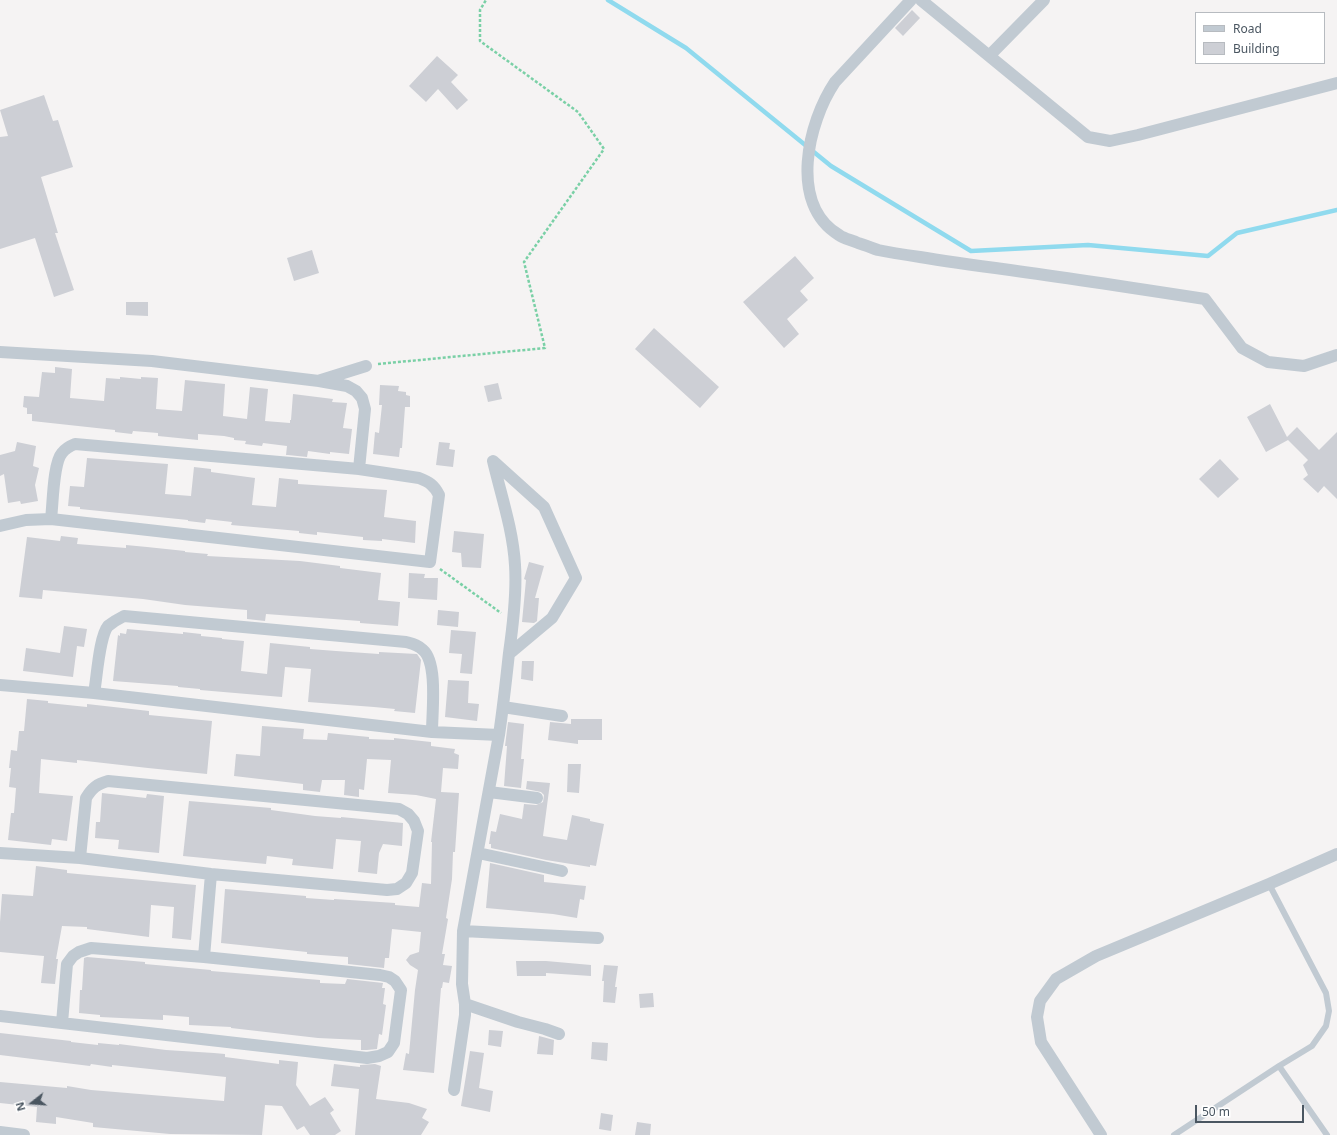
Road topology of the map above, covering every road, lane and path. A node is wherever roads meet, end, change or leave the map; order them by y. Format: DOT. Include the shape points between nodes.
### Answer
graph roads {
  1 [pos="486,0"];
  2 [pos="911,0"];
  3 [pos="921,0"];
  4 [pos="1044,0"];
  5 [pos="989,56"];
  6 [pos="1337,83"];
  7 [pos="0,352"];
  8 [pos="1337,355"];
  9 [pos="366,366"];
  10 [pos="319,381"];
  11 [pos="359,470"];
  12 [pos="52,519"];
  13 [pos="0,526"];
  14 [pos="430,562"];
  15 [pos="514,620"];
  16 [pos="509,654"];
  17 [pos="0,685"];
  18 [pos="94,693"];
  19 [pos="503,707"];
  20 [pos="562,716"];
  21 [pos="432,732"];
  22 [pos="499,735"];
  23 [pos="489,792"];
  24 [pos="537,798"];
  25 [pos="0,853"];
  26 [pos="478,853"];
  27 [pos="1337,854"];
  28 [pos="80,858"];
  29 [pos="562,871"];
  30 [pos="211,874"];
  31 [pos="1270,884"];
  32 [pos="463,930"];
  33 [pos="598,938"];
  34 [pos="204,957"];
  35 [pos="465,1004"];
  36 [pos="0,1016"];
  37 [pos="62,1023"];
  38 [pos="559,1034"];
  39 [pos="1279,1066"];
  40 [pos="454,1090"];
  41 [pos="0,1132"];
  42 [pos="24,1135"];
  43 [pos="1102,1135"];
  44 [pos="1174,1135"];
  45 [pos="1327,1135"];
  1 -- 9 [label="path" via="480,10 480,41 578,112 604,149 524,262 545,348"];
  2 -- 8 [label="street" via="835,82 826,94 818,114 806,177 814,208 824,223 839,235 878,250 1205,299 1242,348 1268,362 1304,366"];
  3 -- 5 [label="street"];
  4 -- 5 [label="street"];
  5 -- 6 [label="street" via="1088,138 1110,141"];
  7 -- 10 [label="street" via="152,362"];
  9 -- 10 [label="street"];
  10 -- 11 [label="street" via="347,386 362,398 365,409"];
  11 -- 12 [label="street" via="75,444 67,448 56,462"];
  11 -- 14 [label="street" via="419,478 434,486 439,495"];
  12 -- 13 [label="street" via="26,520"];
  12 -- 14 [label="street"];
  14 -- 15 [label="path" via="484,602"];
  15 -- 16 [label="street"];
  15 -- 16 [label="street" via="515,559 493,461 544,507 576,578 552,618"];
  16 -- 19 [label="street"];
  17 -- 18 [label="street"];
  18 -- 21 [label="street"];
  18 -- 21 [label="street" via="103,636 111,624 124,616 406,642 424,651 430,660"];
  19 -- 20 [label="street"];
  19 -- 22 [label="street"];
  21 -- 22 [label="street"];
  22 -- 23 [label="street"];
  23 -- 24 [label="street"];
  23 -- 26 [label="street"];
  25 -- 28 [label="street"];
  26 -- 29 [label="street"];
  26 -- 32 [label="street"];
  27 -- 31 [label="street"];
  28 -- 30 [label="street"];
  28 -- 30 [label="street" via="86,798 91,789 108,781 399,809 408,814 418,831 412,873 406,883 397,889"];
  30 -- 34 [label="street"];
  31 -- 39 [label="lane" via="1326,993 1330,1011 1326,1026 1312,1046"];
  31 -- 43 [label="street" via="1096,956 1056,979 1040,1001 1037,1017 1041,1042"];
  32 -- 33 [label="street"];
  32 -- 35 [label="street" via="462,984"];
  34 -- 37 [label="street" via="91,948 79,952 67,964"];
  34 -- 37 [label="street" via="389,977 401,990 394,1043 388,1052 367,1058"];
  35 -- 38 [label="street"];
  35 -- 40 [label="street"];
  36 -- 37 [label="street"];
  39 -- 44 [label="lane"];
  39 -- 45 [label="lane"];
  41 -- 42 [label="street"];
}
